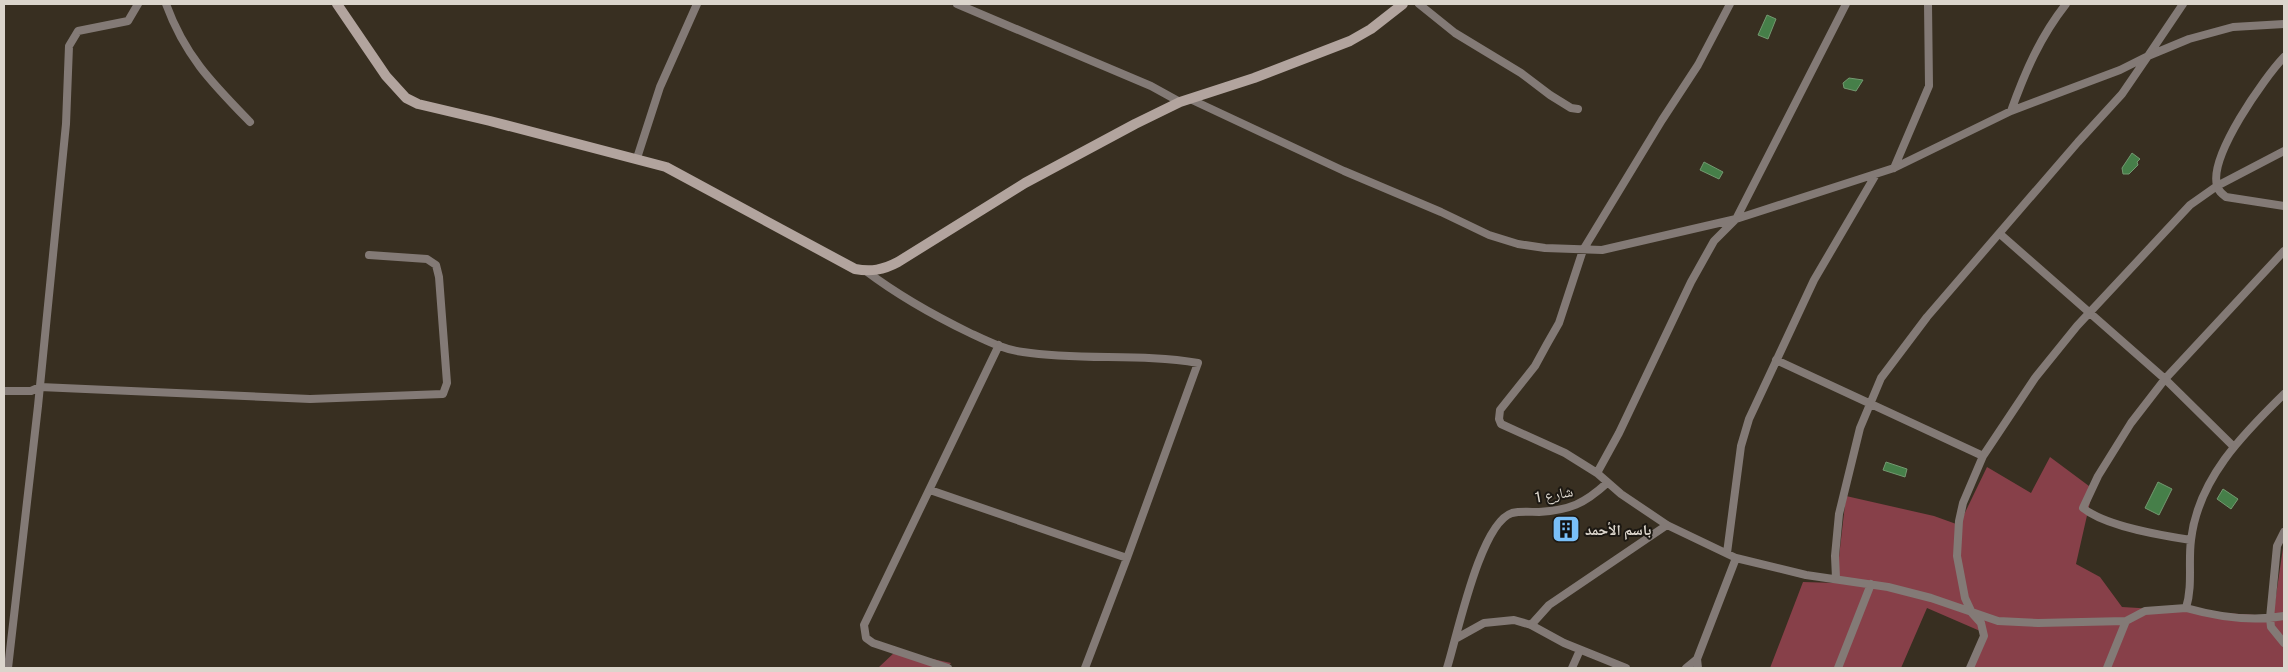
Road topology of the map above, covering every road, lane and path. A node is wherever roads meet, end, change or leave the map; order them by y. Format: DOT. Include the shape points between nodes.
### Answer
graph roads {
  1 [pos="166,4"];
  2 [pos="337,4"];
  3 [pos="697,4"];
  4 [pos="958,4"];
  5 [pos="1403,4"];
  6 [pos="1419,4"];
  7 [pos="1730,4"];
  8 [pos="1846,4"];
  9 [pos="1928,4"];
  10 [pos="2066,4"];
  11 [pos="2183,4"];
  12 [pos="139,5"];
  13 [pos="2284,24"];
  14 [pos="2148,56"];
  15 [pos="2284,57"];
  16 [pos="1185,100"];
  17 [pos="1578,109"];
  18 [pos="2011,111"];
  19 [pos="250,122"];
  20 [pos="2284,151"];
  21 [pos="637,158"];
  22 [pos="1894,168"];
  23 [pos="1875,176"];
  24 [pos="2217,186"];
  25 [pos="2284,206"];
  26 [pos="1736,218"];
  27 [pos="2000,234"];
  28 [pos="1583,250"];
  29 [pos="2284,251"];
  30 [pos="369,255"];
  31 [pos="866,271"];
  32 [pos="2090,312"];
  33 [pos="999,346"];
  34 [pos="1776,360"];
  35 [pos="2165,379"];
  36 [pos="40,387"];
  37 [pos="4,391"];
  38 [pos="2284,394"];
  39 [pos="1870,402"];
  40 [pos="2233,446"];
  41 [pos="1983,456"];
  42 [pos="1597,473"];
  43 [pos="1607,483"];
  44 [pos="930,490"];
  45 [pos="1667,525"];
  46 [pos="2284,532"];
  47 [pos="2191,540"];
  48 [pos="1726,553"];
  49 [pos="1128,558"];
  50 [pos="1736,558"];
  51 [pos="1836,578"];
  52 [pos="1871,584"];
  53 [pos="2186,608"];
  54 [pos="1972,613"];
  55 [pos="2284,616"];
  56 [pos="2270,618"];
  57 [pos="2126,621"];
  58 [pos="1531,625"];
  59 [pos="1457,638"];
  60 [pos="2284,643"];
  61 [pos="1580,650"];
  62 [pos="1697,659"];
  63 [pos="8,668"];
  64 [pos="947,668"];
  65 [pos="1085,668"];
  66 [pos="1447,668"];
  67 [pos="1572,668"];
  68 [pos="1626,668"];
  69 [pos="1686,668"];
  70 [pos="1698,668"];
  71 [pos="1838,668"];
  72 [pos="1970,668"];
  73 [pos="2107,668"];
  1 -- 19 [label="street" via="180,38 206,77"];
  2 -- 21 [label="street" via="386,76 406,98 418,104"];
  3 -- 21 [label="street" via="660,87"];
  4 -- 16 [label="street"];
  5 -- 16 [label="street" via="1350,42"];
  6 -- 17 [label="street" via="1455,33 1571,108"];
  7 -- 28 [label="street" via="1698,65"];
  8 -- 26 [label="street"];
  9 -- 22 [label="street" via="1929,86"];
  10 -- 18 [label="street" via="2044,34"];
  11 -- 14 [label="street"];
  12 -- 36 [label="street" via="128,21 78,30 69,46 66,124"];
  13 -- 14 [label="street" via="2234,27 2189,39"];
  14 -- 18 [label="street" via="2120,70"];
  14 -- 27 [label="street" via="2122,94"];
  15 -- 24 [label="street" via="2254,94 2225,148 2216,176"];
  16 -- 28 [label="street" via="1489,235 1518,244"];
  16 -- 31 [label="street" via="1072,156 898,262 884,269"];
  18 -- 22 [label="street"];
  20 -- 24 [label="street"];
  21 -- 31 [label="street" via="674,171 855,269"];
  22 -- 23 [label="street"];
  23 -- 26 [label="street"];
  23 -- 34 [label="street" via="1814,280"];
  24 -- 25 [label="street" via="2226,197"];
  24 -- 32 [label="street" via="2190,205"];
  26 -- 28 [label="street" via="1602,250"];
  26 -- 42 [label="street" via="1714,241 1691,282"];
  27 -- 32 [label="street"];
  27 -- 39 [label="street" via="1927,317 1882,378"];
  28 -- 42 [label="street" via="1559,323 1535,366 1500,410 1499,419 1511,430 1565,454"];
  29 -- 35 [label="street"];
  30 -- 36 [label="street" via="427,259 436,266 447,383 442,394 310,399"];
  31 -- 33 [label="street" via="901,297"];
  32 -- 35 [label="street"];
  32 -- 41 [label="street" via="2035,378"];
  33 -- 44 [label="street"];
  33 -- 49 [label="street" via="1072,357 1124,356 1198,363"];
  34 -- 39 [label="street"];
  34 -- 48 [label="street" via="1749,419 1741,446"];
  35 -- 40 [label="street"];
  35 -- 47 [label="street" via="2131,423 2098,476 2083,508 2115,523"];
  36 -- 37 [label="street" via="31,391"];
  36 -- 63 [label="street"];
  38 -- 40 [label="street"];
  39 -- 41 [label="street"];
  39 -- 51 [label="street" via="1860,428 1839,514"];
  40 -- 47 [label="street" via="2203,495"];
  41 -- 54 [label="street" via="1963,503 1958,530 1960,575"];
  42 -- 43 [label="street"];
  43 -- 45 [label="street"];
  43 -- 59 [label="street, شارع 1" via="1577,506 1513,513 1501,520 1492,533 1469,590"];
  44 -- 49 [label="street"];
  44 -- 64 [label="street" via="867,615 864,632 873,643"];
  45 -- 48 [label="street"];
  45 -- 58 [label="street" via="1549,605"];
  46 -- 56 [label="street" via="2277,546"];
  47 -- 53 [label="street" via="2190,594"];
  48 -- 50 [label="street"];
  49 -- 65 [label="street"];
  50 -- 51 [label="street"];
  50 -- 62 [label="street"];
  51 -- 52 [label="street"];
  52 -- 54 [label="street" via="1924,596"];
  52 -- 71 [label="street"];
  53 -- 56 [label="street" via="2218,617"];
  53 -- 57 [label="street" via="2145,611"];
  54 -- 57 [label="street" via="1998,620 2038,623"];
  54 -- 72 [label="street" via="1981,623 1984,636"];
  55 -- 56 [label="street"];
  56 -- 60 [label="street" via="2271,627"];
  57 -- 73 [label="street"];
  58 -- 59 [label="street" via="1498,620 1484,623"];
  58 -- 61 [label="street"];
  59 -- 66 [label="street"];
  61 -- 67 [label="street"];
  61 -- 68 [label="street"];
  62 -- 69 [label="street"];
  62 -- 70 [label="street"];
}
